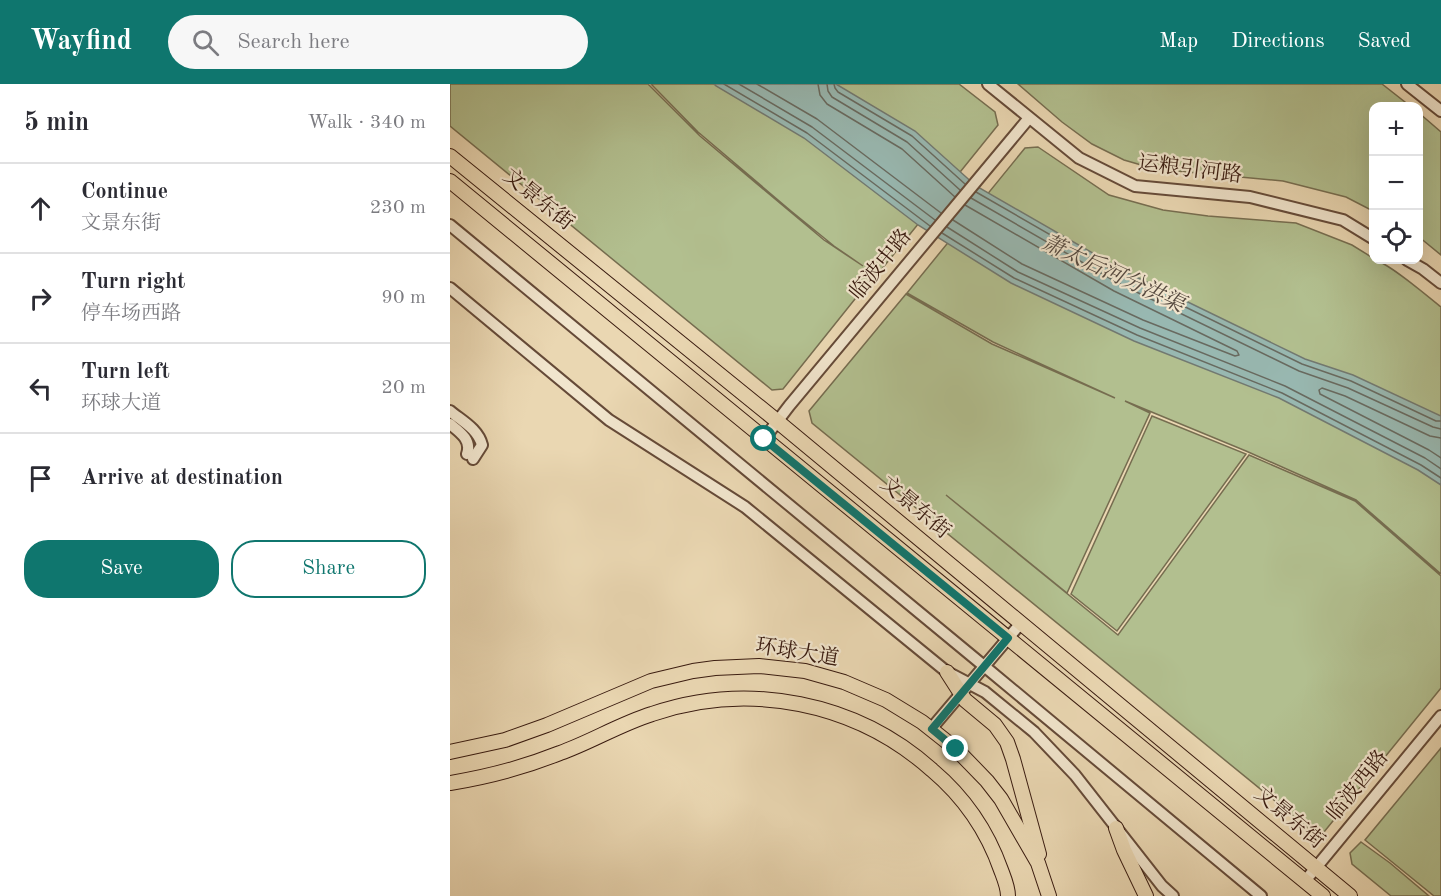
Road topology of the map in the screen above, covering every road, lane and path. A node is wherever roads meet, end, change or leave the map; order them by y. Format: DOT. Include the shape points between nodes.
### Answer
graph roads {
  1 [pos="988,84"];
  2 [pos="1407,84"];
  3 [pos="1441,111"];
  4 [pos="1029,118"];
  5 [pos="450,156"];
  6 [pos="450,181"];
  7 [pos="450,225"];
  8 [pos="1369,236"];
  9 [pos="1414,264"];
  10 [pos="1441,283"];
  11 [pos="450,288"];
  12 [pos="450,411"];
  13 [pos="777,421"];
  14 [pos="450,424"];
  15 [pos="764,439"];
  16 [pos="1021,623"];
  17 [pos="1008,638"];
  18 [pos="984,666"];
  19 [pos="947,672"];
  20 [pos="965,689"];
  21 [pos="1441,716"];
  22 [pos="932,729"];
  23 [pos="450,752"];
  24 [pos="450,783"];
  25 [pos="1116,828"];
  26 [pos="1316,868"];
  27 [pos="1043,877"];
  28 [pos="1305,881"];
  29 [pos="1009,895"];
  30 [pos="1049,896"];
  31 [pos="1146,896"];
  32 [pos="1173,896"];
  33 [pos="1261,896"];
  34 [pos="1323,896"];
  35 [pos="1350,896"];
  1 -- 4 [label="street, 运粮引河路"];
  2 -- 3 [label="street"];
  4 -- 8 [label="street, 运粮引河路" via="1079,158 1135,186 1250,197 1342,220"];
  4 -- 13 [label="street, 临波中路"];
  5 -- 13 [label="main road, 文景东街"];
  6 -- 15 [label="main road, 文景东街"];
  7 -- 18 [label="street"];
  9 -- 10 [label="street"];
  11 -- 19 [label="street" via="609,420 745,507"];
  12 -- 14 [label="street" via="475,431 482,446 470,457 467,440"];
  13 -- 15 [label="street, 临波中路"];
  13 -- 16 [label="main road, 文景东街"];
  15 -- 17 [label="main road, 文景东街"];
  16 -- 17 [label="street"];
  16 -- 26 [label="main road, 文景东街"];
  17 -- 18 [label="street"];
  17 -- 28 [label="main road, 文景东街"];
  18 -- 20 [label="street"];
  18 -- 33 [label="street"];
  19 -- 20 [label="main road"];
  20 -- 22 [label="street"];
  20 -- 25 [label="street" via="985,692 1034,732 1075,775"];
  20 -- 27 [label="main road" via="965,700 995,724 1006,742"];
  21 -- 26 [label="street, 临波西路"];
  22 -- 23 [label="main road, 环球大道" via="886,700 844,682 805,671 737,666 651,681 526,733"];
  22 -- 27 [label="main road, 环球大道" via="972,765 1001,799"];
  24 -- 29 [label="main road" via="552,756 649,715 693,702 737,698 792,702 829,710 863,724 911,752 941,777 979,822"];
  25 -- 31 [label="main road"];
  25 -- 32 [label="street"];
  26 -- 28 [label="street, 临波西路"];
  26 -- 35 [label="main road, 文景东街"];
  27 -- 30 [label="main road, 环球大道"];
  28 -- 34 [label="main road, 文景东街"];
}
